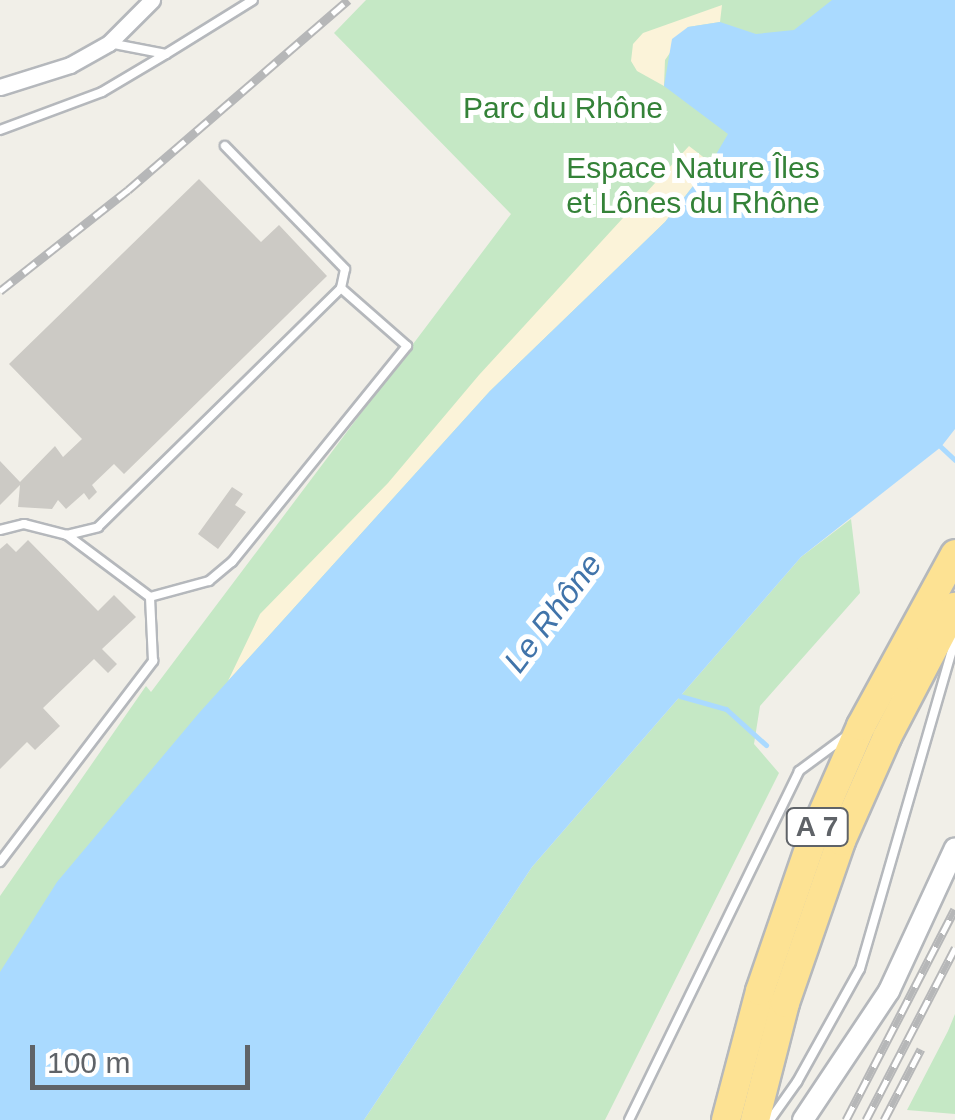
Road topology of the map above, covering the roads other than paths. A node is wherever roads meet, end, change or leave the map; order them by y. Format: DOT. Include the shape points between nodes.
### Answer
graph roads {
  1 [pos="152,0"];
  2 [pos="253,0"];
  3 [pos="109,43"];
  4 [pos="166,54"];
  5 [pos="0,88"];
  6 [pos="0,130"];
  7 [pos="225,146"];
  8 [pos="341,288"];
  9 [pos="0,530"];
  10 [pos="67,535"];
  11 [pos="955,554"];
  12 [pos="150,597"];
  13 [pos="955,606"];
  14 [pos="955,639"];
  15 [pos="861,726"];
  16 [pos="955,848"];
  17 [pos="0,862"];
  18 [pos="758,1106"];
  19 [pos="628,1120"];
  20 [pos="726,1120"];
  21 [pos="770,1120"];
  22 [pos="802,1120"];
  1 -- 3 [label="street"];
  2 -- 4 [label="lane"];
  3 -- 4 [label="lane"];
  3 -- 5 [label="street" via="70,65"];
  4 -- 6 [label="lane" via="102,92"];
  7 -- 8 [label="lane" via="345,269"];
  8 -- 10 [label="lane" via="98,527"];
  8 -- 12 [label="lane" via="408,346 232,562 209,581"];
  9 -- 10 [label="lane" via="24,524"];
  10 -- 12 [label="lane"];
  11 -- 15 [label="highway, A 7"];
  12 -- 17 [label="lane" via="153,661"];
  13 -- 18 [label="highway, A 7" via="841,841 802,948"];
  14 -- 21 [label="lane" via="860,969"];
  15 -- 19 [label="lane" via="799,772"];
  15 -- 20 [label="highway, A 7" via="778,935"];
  16 -- 22 [label="main road" via="889,991"];
}
